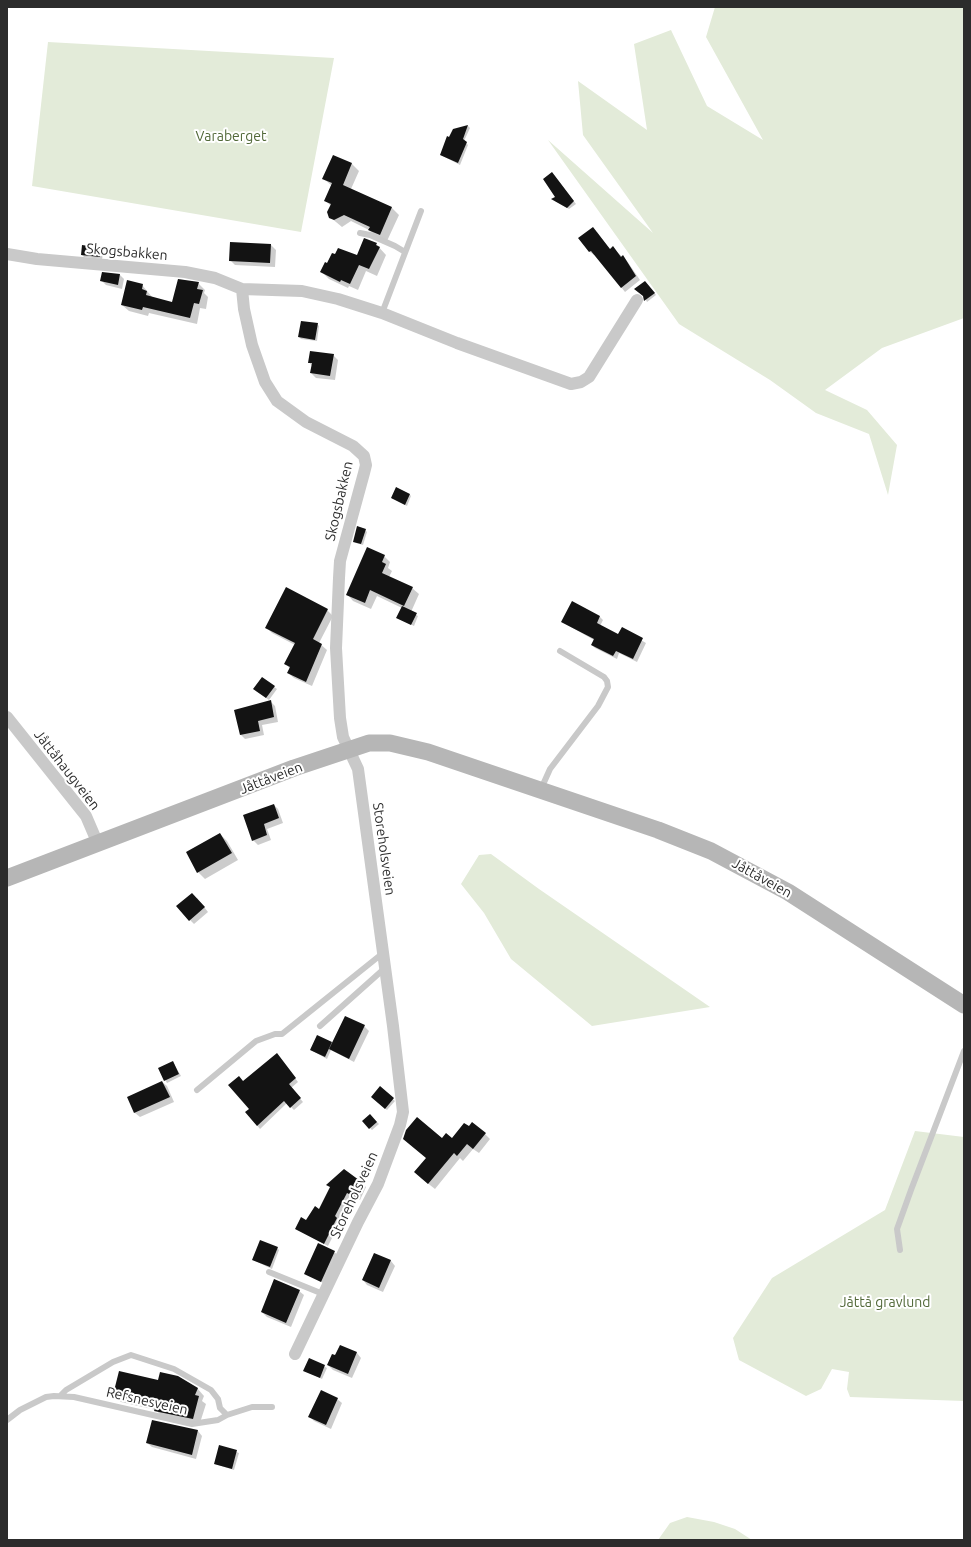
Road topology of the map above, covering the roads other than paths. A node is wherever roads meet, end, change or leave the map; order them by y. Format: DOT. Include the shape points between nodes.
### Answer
graph roads {
  1 [pos="421,212"];
  2 [pos="360,233"];
  3 [pos="405,252"];
  4 [pos="7,254"];
  5 [pos="242,289"];
  6 [pos="637,300"];
  7 [pos="382,313"];
  8 [pos="560,651"];
  9 [pos="7,717"];
  10 [pos="349,750"];
  11 [pos="541,791"];
  12 [pos="98,844"];
  13 [pos="7,878"];
  14 [pos="382,953"];
  15 [pos="385,968"];
  16 [pos="964,1005"];
  17 [pos="320,1026"];
  18 [pos="964,1051"];
  19 [pos="197,1090"];
  20 [pos="900,1250"];
  21 [pos="269,1272"];
  22 [pos="323,1294"];
  23 [pos="295,1354"];
  24 [pos="60,1396"];
  25 [pos="272,1407"];
  26 [pos="227,1415"];
  27 [pos="7,1420"];
  1 -- 3 [label="lane"];
  2 -- 3 [label="lane" via="383,240"];
  3 -- 7 [label="lane"];
  4 -- 5 [label="street, Skogsbakken" via="185,272 215,278"];
  5 -- 7 [label="street, Skogsbakken" via="302,291"];
  5 -- 10 [label="street, Skogsbakken" via="252,345 265,382 277,401 306,422 353,446 364,456 366,465 340,561 338,590 336,648 340,718 343,737"];
  6 -- 7 [label="street, Skogsbakken" via="589,377 571,384"];
  8 -- 11 [label="lane" via="604,677 608,687 598,706 550,769"];
  9 -- 12 [label="street, Jåttåhaugveien" via="86,816"];
  10 -- 11 [label="main road, Jåttåveien" via="369,743 390,743 428,752"];
  10 -- 12 [label="main road, Jåttåveien" via="294,768"];
  10 -- 14 [label="street, Storeholsveien" via="358,769"];
  11 -- 16 [label="main road, Jåttåveien" via="658,830 718,854 788,892"];
  12 -- 13 [label="main road, Jåttåveien"];
  14 -- 15 [label="street, Storeholsveien"];
  14 -- 19 [label="lane" via="282,1034 256,1041"];
  15 -- 17 [label="lane"];
  15 -- 22 [label="street, Storeholsveien" via="403,1112 378,1184"];
  18 -- 20 [label="lane" via="898,1229"];
  21 -- 22 [label="lane"];
  22 -- 23 [label="street, Storeholsveien"];
  24 -- 26 [label="lane, Refsnesveien" via="192,1424 218,1420"];
  24 -- 26 [label="lane, Refsnesveien" via="113,1362 131,1356 174,1369 211,1390 218,1399 220,1408"];
  24 -- 27 [label="lane, Refsnesveien" via="46,1397 20,1410"];
  25 -- 26 [label="lane, Refsnesveien" via="252,1408"];
}
